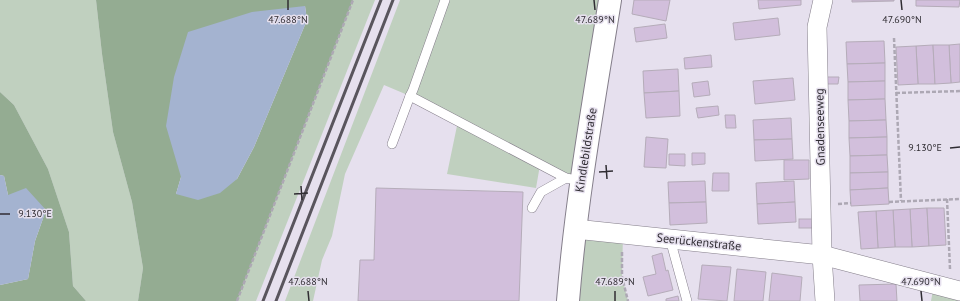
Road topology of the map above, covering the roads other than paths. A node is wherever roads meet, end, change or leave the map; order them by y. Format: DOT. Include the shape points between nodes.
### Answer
graph roads {
  1 [pos="444,0"];
  2 [pos="610,0"];
  3 [pos="823,0"];
  4 [pos="410,96"];
  5 [pos="392,144"];
  6 [pos="573,179"];
  7 [pos="532,208"];
  8 [pos="575,229"];
  9 [pos="670,239"];
  10 [pos="822,255"];
  11 [pos="955,290"];
  12 [pos="568,301"];
  13 [pos="687,301"];
  14 [pos="825,301"];
  1 -- 4 [label="lane"];
  2 -- 6 [label="main road, Kindlebildstraße"];
  3 -- 10 [label="street, Gnadenseeweg" via="817,27"];
  4 -- 5 [label="lane"];
  4 -- 6 [label="lane"];
  6 -- 7 [label="lane" via="541,192"];
  6 -- 8 [label="main road, Kindlebildstraße"];
  8 -- 9 [label="street, Seerückenstraße"];
  8 -- 12 [label="main road, Kindlebildstraße"];
  9 -- 10 [label="street, Seerückenstraße"];
  9 -- 13 [label="lane"];
  10 -- 11 [label="street, Seerückenstraße"];
  10 -- 14 [label="street, Gnadenseeweg"];
}
